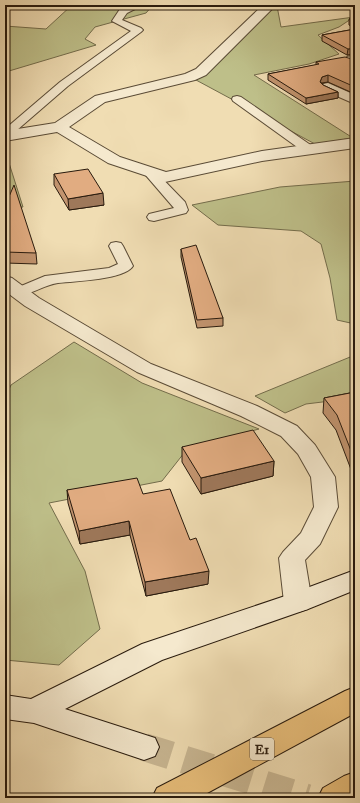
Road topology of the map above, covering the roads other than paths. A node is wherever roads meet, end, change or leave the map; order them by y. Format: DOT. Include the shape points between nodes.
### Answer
graph roads {
  1 [pos="138,5"];
  2 [pos="270,5"];
  3 [pos="328,87"];
  4 [pos="237,99"];
  5 [pos="355,100"];
  6 [pos="59,128"];
  7 [pos="5,136"];
  8 [pos="355,143"];
  9 [pos="308,149"];
  10 [pos="149,172"];
  11 [pos="154,217"];
  12 [pos="116,246"];
  13 [pos="15,294"];
  14 [pos="355,579"];
  15 [pos="298,602"];
  16 [pos="355,699"];
  17 [pos="5,706"];
  18 [pos="34,711"];
  19 [pos="144,747"];
  20 [pos="355,786"];
  21 [pos="168,798"];
  22 [pos="334,798"];
  1 -- 7 [label="lane" via="123,12 118,21 138,30 64,84"];
  2 -- 6 [label="street" via="201,72 100,99"];
  3 -- 5 [label="street"];
  4 -- 9 [label="lane"];
  6 -- 7 [label="street"];
  6 -- 10 [label="street" via="114,160"];
  8 -- 9 [label="street"];
  9 -- 10 [label="street" via="165,177"];
  10 -- 11 [label="lane" via="180,205 181,210"];
  12 -- 13 [label="lane" via="126,266 112,272 45,280"];
  13 -- 15 [label="street" via="144,368 249,411 289,431 307,450 323,478 326,507 310,538 292,558"];
  14 -- 15 [label="street"];
  15 -- 18 [label="street" via="152,652"];
  16 -- 21 [label="highway, E1"];
  17 -- 18 [label="street"];
  18 -- 19 [label="street"];
  20 -- 22 [label="highway"];
}
